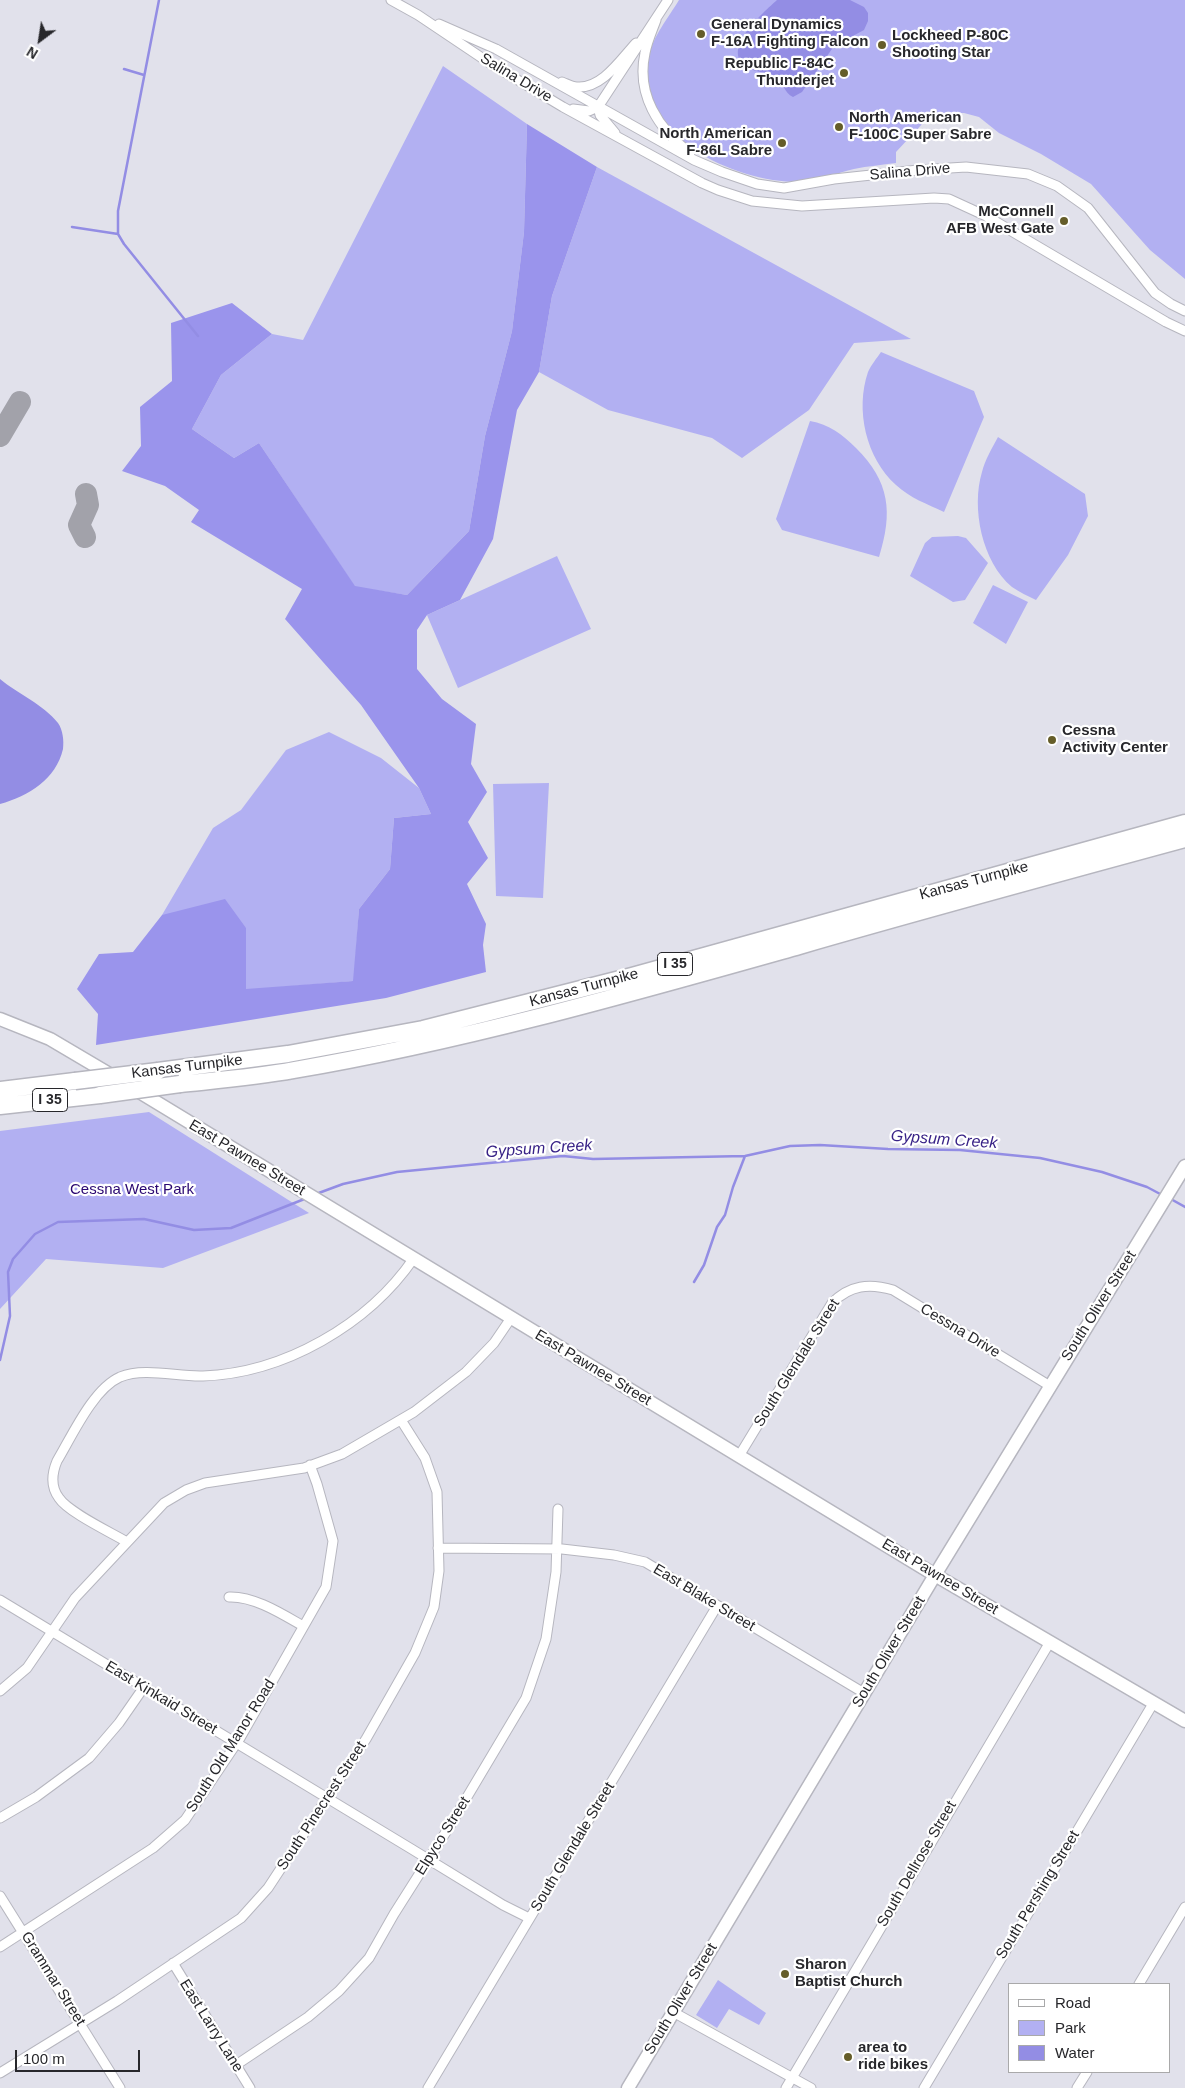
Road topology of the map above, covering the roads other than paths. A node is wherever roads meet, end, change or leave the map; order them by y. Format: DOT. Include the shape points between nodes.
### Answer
graph roads {
  1 [pos="392,0"];
  2 [pos="668,0"];
  3 [pos="418,15"];
  4 [pos="656,20"];
  5 [pos="546,78"];
  6 [pos="563,107"];
  7 [pos="598,107"];
  8 [pos="618,136"];
  9 [pos="706,165"];
  10 [pos="1185,311"];
  11 [pos="1185,331"];
  12 [pos="1185,823"];
  13 [pos="1185,839"];
  14 [pos="0,1019"];
  15 [pos="0,1090"];
  16 [pos="0,1106"];
  17 [pos="1185,1166"];
  18 [pos="414,1258"];
  19 [pos="868,1286"];
  20 [pos="511,1318"];
  21 [pos="1050,1386"];
  22 [pos="401,1420"];
  23 [pos="739,1456"];
  24 [pos="310,1465"];
  25 [pos="558,1509"];
  26 [pos="127,1542"];
  27 [pos="438,1548"];
  28 [pos="556,1549"];
  29 [pos="935,1575"];
  30 [pos="229,1597"];
  31 [pos="0,1600"];
  32 [pos="717,1606"];
  33 [pos="303,1626"];
  34 [pos="53,1632"];
  35 [pos="1050,1642"];
  36 [pos="144,1687"];
  37 [pos="0,1691"];
  38 [pos="864,1694"];
  39 [pos="1154,1702"];
  40 [pos="1185,1721"];
  41 [pos="236,1744"];
  42 [pos="328,1798"];
  43 [pos="0,1818"];
  44 [pos="429,1859"];
  45 [pos="0,1896"];
  46 [pos="1185,1907"];
  47 [pos="530,1918"];
  48 [pos="23,1932"];
  49 [pos="0,1947"];
  50 [pos="172,1963"];
  51 [pos="1140,1983"];
  52 [pos="673,2012"];
  53 [pos="80,2023"];
  54 [pos="236,2065"];
  55 [pos="0,2073"];
  56 [pos="1085,2073"];
  57 [pos="792,2077"];
  58 [pos="120,2088"];
  59 [pos="250,2088"];
  60 [pos="428,2088"];
  61 [pos="628,2088"];
  62 [pos="786,2088"];
  63 [pos="811,2088"];
  64 [pos="924,2088"];
  65 [pos="1077,2088"];
  1 -- 3 [label="street, Salina Drive"];
  2 -- 4 [label="street"];
  3 -- 5 [label="street, Salina Drive" via="496,49"];
  3 -- 6 [label="street, Salina Drive"];
  4 -- 5 [label="street, Salina Drive" via="605,76 593,84 577,87"];
  4 -- 7 [label="street"];
  4 -- 9 [label="street" via="643,66 648,103 667,132"];
  5 -- 7 [label="street, Salina Drive"];
  6 -- 7 [label="street" via="589,111"];
  6 -- 8 [label="street, Salina Drive"];
  7 -- 8 [label="street, Salina Drive" via="600,115"];
  7 -- 9 [label="street, Salina Drive"];
  8 -- 11 [label="street, Salina Drive" via="702,183 752,201 802,206 949,199 986,216"];
  9 -- 10 [label="street, Salina Drive" via="757,184 784,188 918,170 966,167 1028,174 1057,186 1088,208 1155,293"];
  12 -- 15 [label="highway, Kansas Turnpike / I 35, bridge" via="632,976 423,1029 288,1054"];
  13 -- 16 [label="highway, Kansas Turnpike / I 35, bridge" via="692,976 381,1054 291,1071"];
  14 -- 18 [label="main road, East Pawnee Street" via="33,1031 81,1056"];
  17 -- 21 [label="main road, South Oliver Street"];
  18 -- 20 [label="main road, East Pawnee Street"];
  18 -- 26 [label="street" via="370,1309 306,1348 268,1365 219,1375 135,1373 107,1386 96,1397 52,1472 53,1486 69,1507"];
  19 -- 21 [label="street, Cessna Drive" via="893,1290"];
  19 -- 23 [label="street, South Glendale Street" via="840,1294 832,1303"];
  20 -- 22 [label="street" via="494,1343 466,1372"];
  20 -- 23 [label="main road, East Pawnee Street"];
  21 -- 29 [label="main road, South Oliver Street"];
  22 -- 24 [label="street" via="342,1454"];
  22 -- 27 [label="street, South Pinecrest Street" via="425,1458 437,1492"];
  23 -- 29 [label="main road, East Pawnee Street"];
  24 -- 26 [label="street" via="205,1483 186,1490 164,1503"];
  24 -- 33 [label="street, South Old Manor Road" via="333,1541 326,1587"];
  25 -- 28 [label="street, Elpyco Street"];
  26 -- 34 [label="street" via="75,1598"];
  27 -- 28 [label="street, East Blake Street"];
  27 -- 42 [label="street, South Pinecrest Street" via="439,1570 434,1606 415,1653 366,1740"];
  28 -- 32 [label="street, East Blake Street" via="645,1562"];
  28 -- 44 [label="street, Elpyco Street" via="556,1572 546,1639 526,1698"];
  29 -- 35 [label="main road, East Pawnee Street"];
  29 -- 38 [label="main road, South Oliver Street"];
  30 -- 33 [label="street" via="241,1597"];
  31 -- 34 [label="street, East Kinkaid Street"];
  32 -- 38 [label="street, East Blake Street"];
  32 -- 47 [label="street, South Glendale Street"];
  33 -- 41 [label="street, South Old Manor Road"];
  34 -- 36 [label="street, East Kinkaid Street"];
  34 -- 37 [label="street" via="27,1668"];
  35 -- 39 [label="main road, East Pawnee Street"];
  35 -- 57 [label="street, South Dellrose Street"];
  36 -- 41 [label="street, East Kinkaid Street"];
  36 -- 43 [label="street" via="89,1758 36,1797"];
  38 -- 52 [label="main road, South Oliver Street"];
  39 -- 40 [label="main road, East Pawnee Street"];
  39 -- 64 [label="street, South Pershing Street"];
  41 -- 42 [label="street, East Kinkaid Street"];
  41 -- 48 [label="street, South Old Manor Road" via="184,1820 159,1843"];
  42 -- 44 [label="street, East Kinkaid Street"];
  42 -- 50 [label="street, South Pinecrest Street" via="268,1888 241,1918"];
  44 -- 47 [label="street, East Kinkaid Street"];
  44 -- 54 [label="street, Elpyco Street" via="369,1958 339,1991 308,2017"];
  45 -- 48 [label="street, Grammar Street"];
  46 -- 51 [label="street"];
  47 -- 60 [label="street, South Glendale Street"];
  48 -- 49 [label="street, South Old Manor Road"];
  48 -- 53 [label="street, Grammar Street"];
  50 -- 53 [label="street, South Pinecrest Street"];
  50 -- 54 [label="street, East Larry Lane"];
  52 -- 57 [label="street"];
  52 -- 61 [label="main road, South Oliver Street"];
  53 -- 55 [label="street, South Pinecrest Street"];
  53 -- 58 [label="street, Grammar Street"];
  54 -- 59 [label="street, East Larry Lane"];
  56 -- 65 [label="street"];
  57 -- 62 [label="street, South Dellrose Street"];
  57 -- 63 [label="street"];
}
